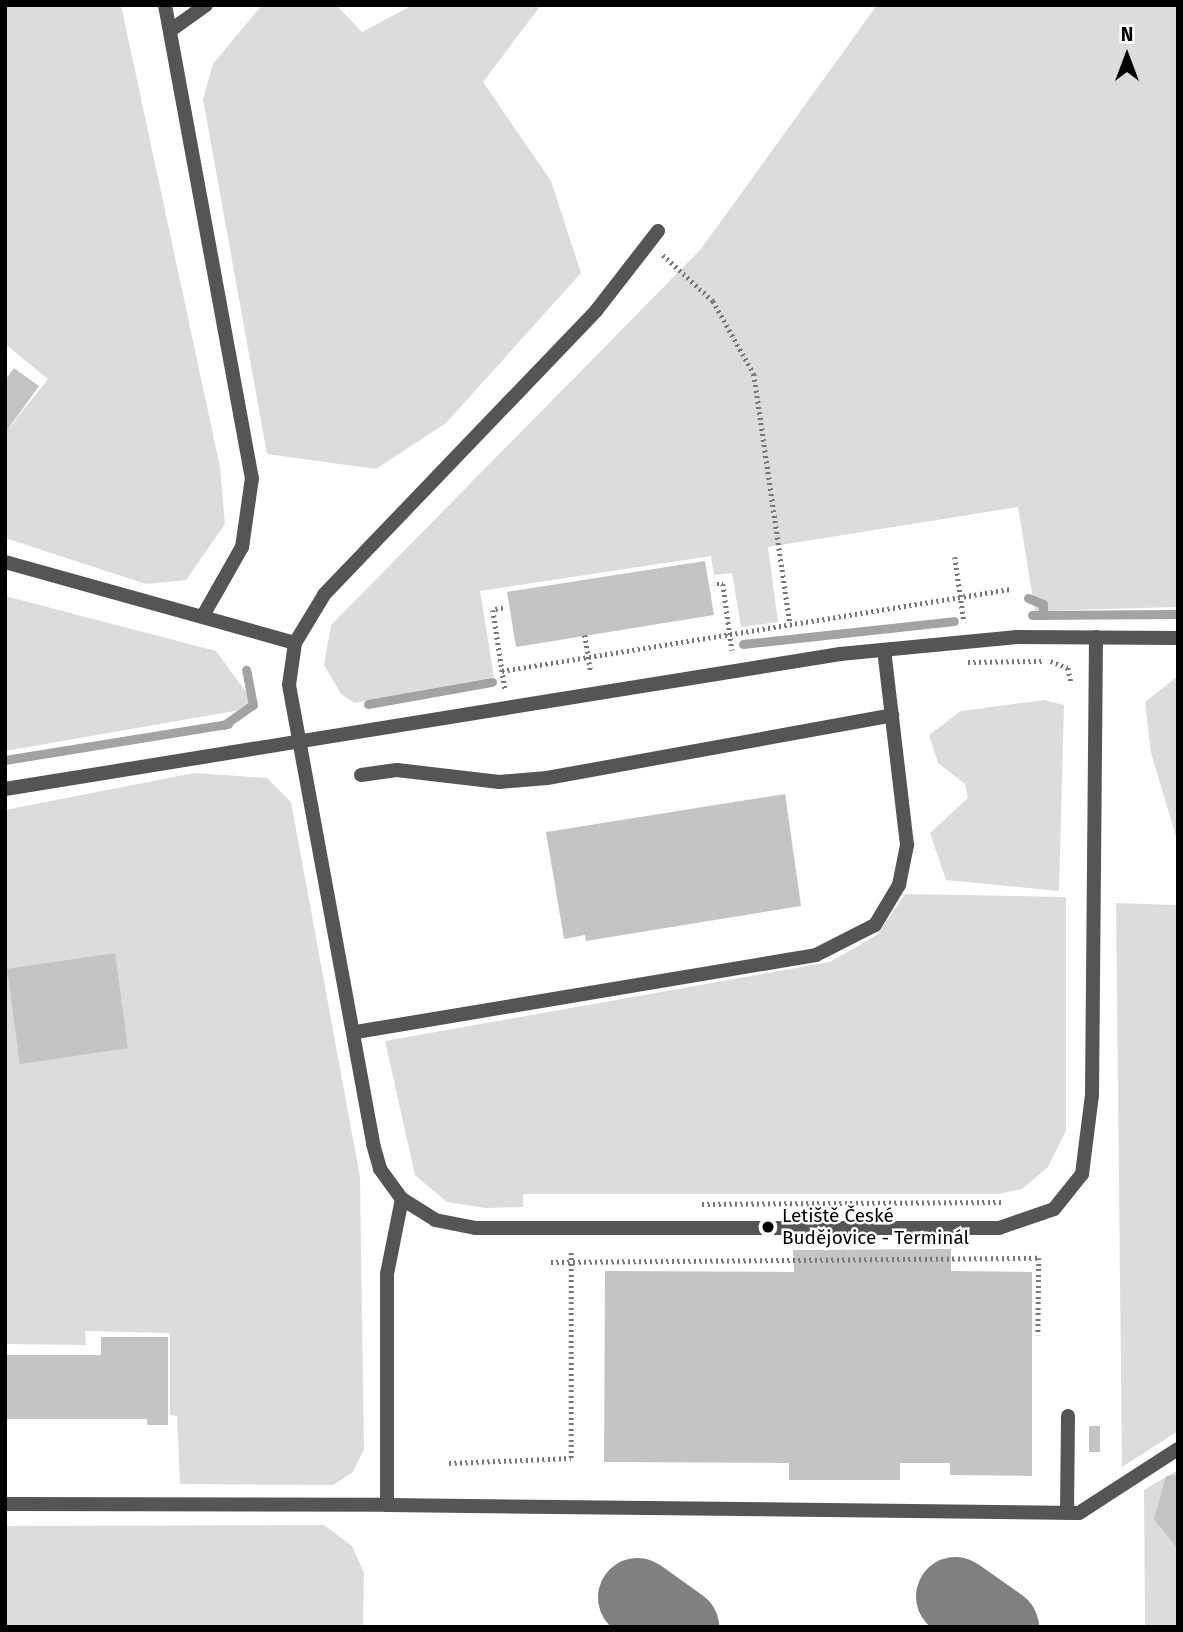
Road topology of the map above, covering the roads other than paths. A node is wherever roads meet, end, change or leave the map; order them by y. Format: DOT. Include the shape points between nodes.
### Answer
graph roads {
  1 [pos="166,5"];
  2 [pos="206,5"];
  3 [pos="171,30"];
  4 [pos="658,231"];
  5 [pos="5,562"];
  6 [pos="204,614"];
  7 [pos="1096,637"];
  8 [pos="1178,638"];
  9 [pos="295,643"];
  10 [pos="884,650"];
  11 [pos="892,715"];
  12 [pos="299,741"];
  13 [pos="361,775"];
  14 [pos="5,789"];
  15 [pos="356,1032"];
  16 [pos="402,1199"];
  17 [pos="1068,1416"];
  18 [pos="1178,1449"];
  19 [pos="5,1504"];
  20 [pos="387,1505"];
  21 [pos="1067,1513"];
  1 -- 3 [label="lane"];
  2 -- 3 [label="lane"];
  3 -- 6 [label="lane" via="252,478 242,547"];
  4 -- 9 [label="lane" via="596,311 324,595"];
  5 -- 6 [label="lane"];
  6 -- 9 [label="lane"];
  7 -- 8 [label="lane"];
  7 -- 10 [label="lane"];
  7 -- 16 [label="lane" via="1092,1095 1087,1158 1072,1191 1038,1218 999,1228 454,1225"];
  9 -- 12 [label="lane" via="289,685"];
  10 -- 11 [label="lane"];
  10 -- 12 [label="lane"];
  11 -- 13 [label="lane" via="547,778 499,782 397,770"];
  11 -- 15 [label="lane" via="907,845 899,885 875,925 816,955"];
  12 -- 14 [label="lane"];
  12 -- 15 [label="lane"];
  15 -- 16 [label="lane" via="373,1144 380,1169"];
  16 -- 20 [label="lane" via="387,1274"];
  17 -- 21 [label="lane"];
  18 -- 21 [label="lane" via="1079,1513"];
  19 -- 20 [label="lane"];
  20 -- 21 [label="lane"];
}
